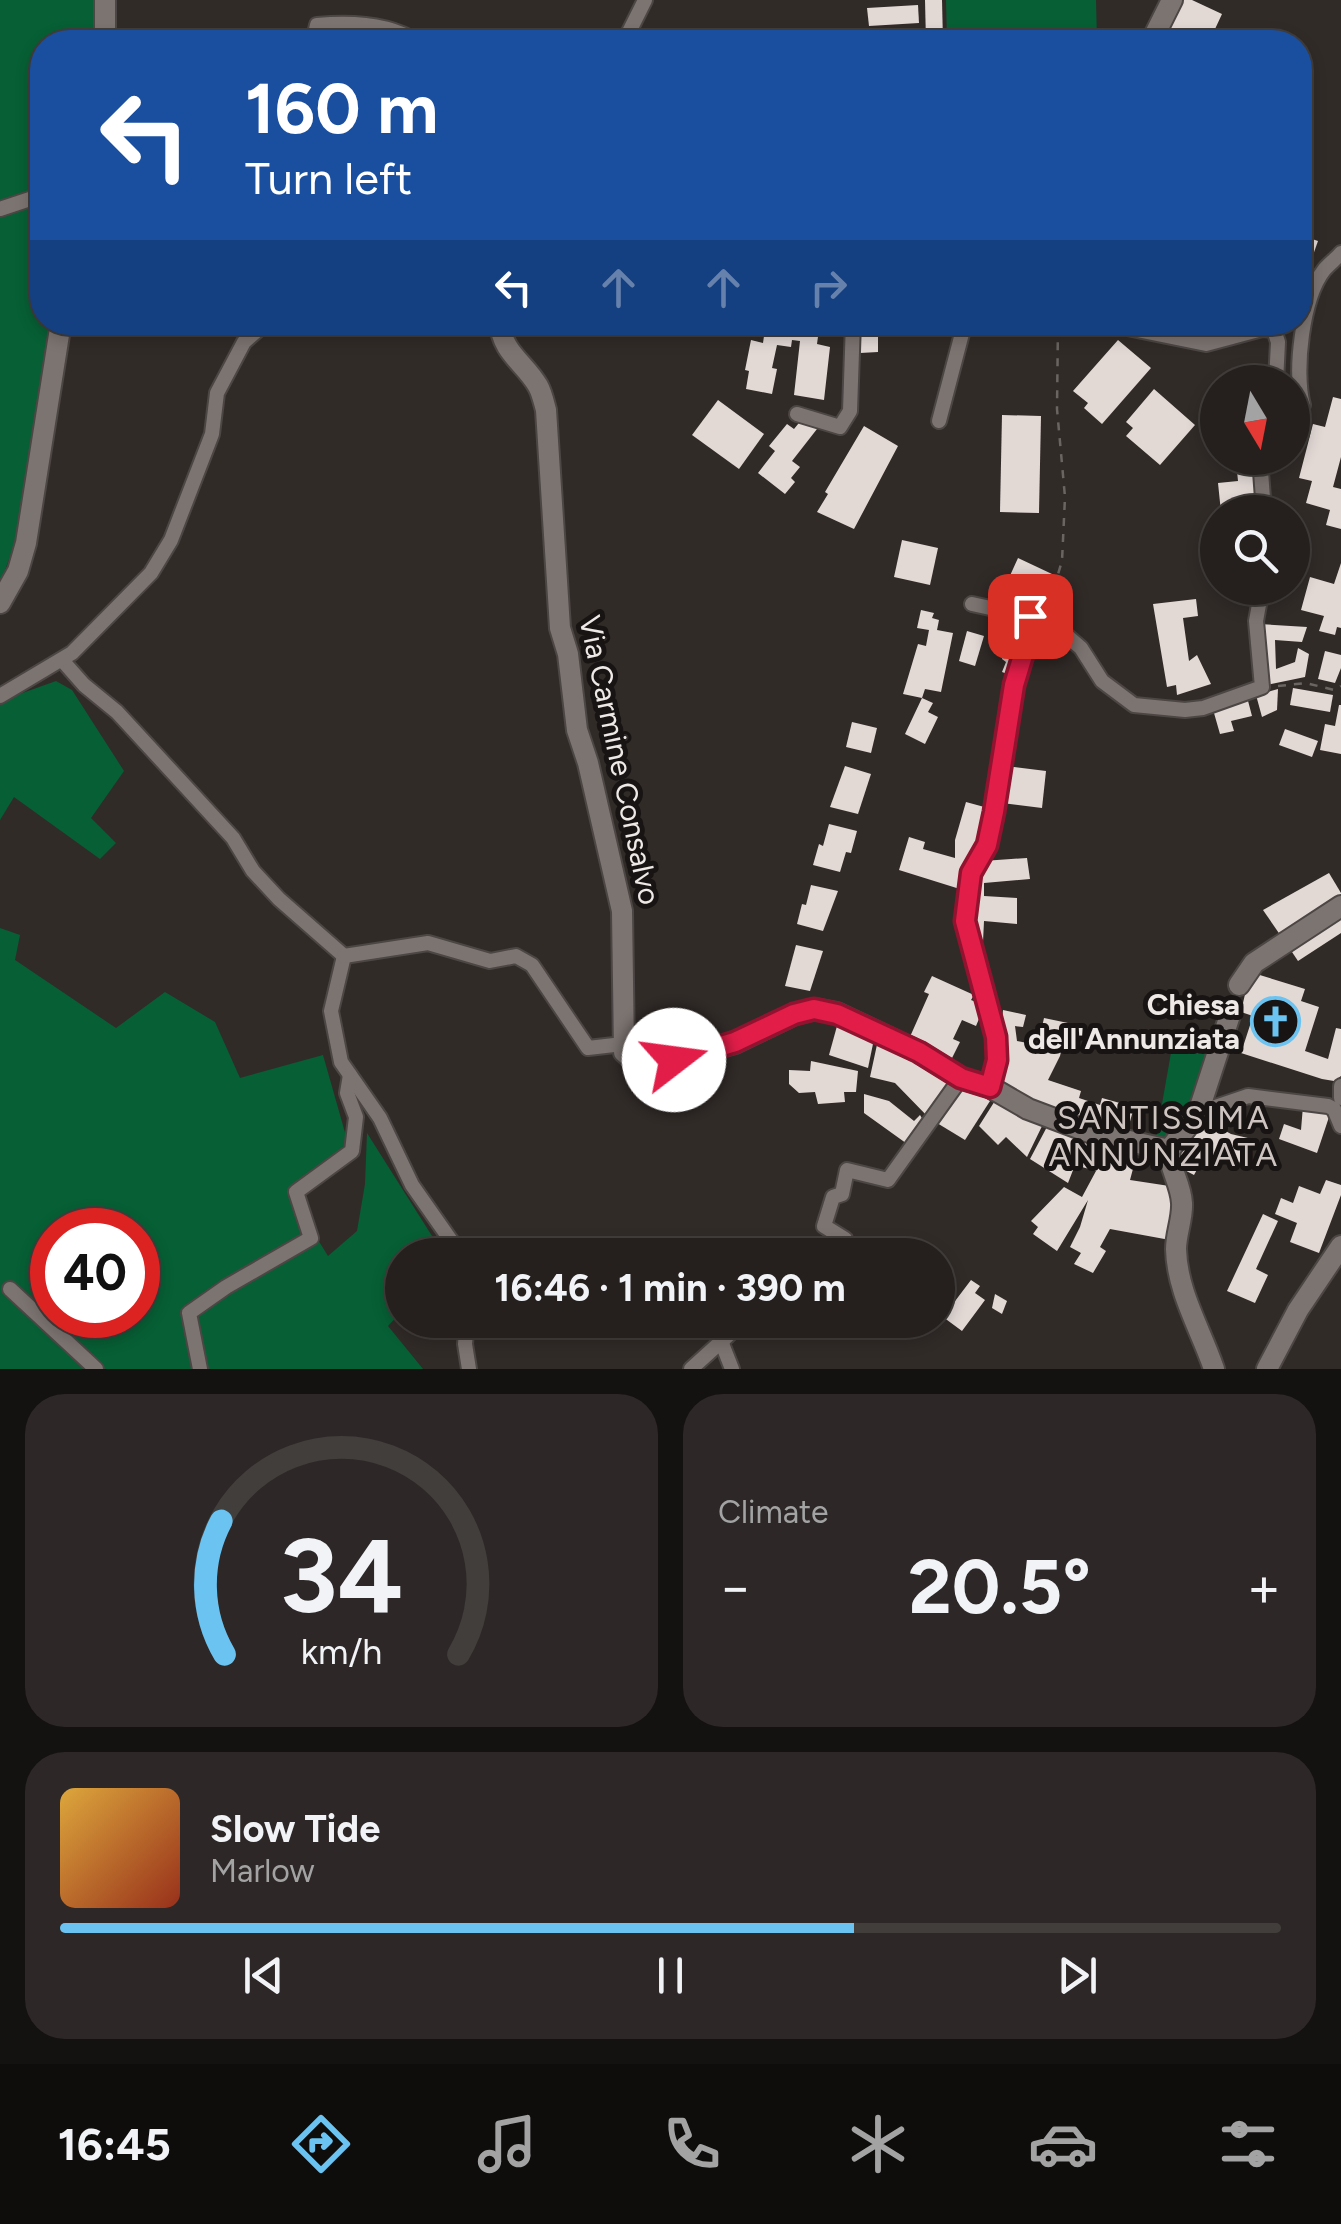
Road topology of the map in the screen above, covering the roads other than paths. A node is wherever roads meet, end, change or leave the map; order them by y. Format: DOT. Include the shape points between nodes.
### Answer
graph roads {
  1 [pos="105,0"];
  2 [pos="645,0"];
  3 [pos="1172,0"];
  4 [pos="104,30"];
  5 [pos="316,30"];
  6 [pos="387,30"];
  7 [pos="630,30"];
  8 [pos="1158,30"];
  9 [pos="30,199"];
  10 [pos="0,209"];
  11 [pos="1341,253"];
  12 [pos="1312,294"];
  13 [pos="59,335"];
  14 [pos="252,335"];
  15 [pos="500,335"];
  16 [pos="853,335"];
  17 [pos="962,335"];
  18 [pos="1162,335"];
  19 [pos="1242,335"];
  20 [pos="1276,335"];
  21 [pos="1305,335"];
  22 [pos="1277,365"];
  23 [pos="1300,365"];
  24 [pos="798,414"];
  25 [pos="939,421"];
  26 [pos="0,603"];
  27 [pos="972,604"];
  28 [pos="1259,605"];
  29 [pos="1037,618"];
  30 [pos="62,660"];
  31 [pos="0,696"];
  32 [pos="1341,906"];
  33 [pos="344,956"];
  34 [pos="1239,985"];
  35 [pos="1231,1012"];
  36 [pos="623,1044"];
  37 [pos="350,1075"];
  38 [pos="961,1078"];
  39 [pos="1341,1086"];
  40 [pos="990,1087"];
  41 [pos="1341,1098"];
  42 [pos="1198,1113"];
  43 [pos="1341,1126"];
  44 [pos="1169,1150"];
  45 [pos="450,1238"];
  46 [pos="843,1238"];
  47 [pos="1341,1246"];
  48 [pos="10,1289"];
  49 [pos="466,1338"];
  50 [pos="724,1338"];
  51 [pos="721,1341"];
  52 [pos="96,1369"];
  53 [pos="200,1369"];
  54 [pos="468,1369"];
  55 [pos="691,1369"];
  56 [pos="732,1369"];
  57 [pos="1214,1369"];
  58 [pos="1267,1369"];
  1 -- 4 [label="street"];
  2 -- 7 [label="street"];
  3 -- 8 [label="street"];
  5 -- 6 [label="street" via="351,22"];
  9 -- 10 [label="street"];
  11 -- 12 [label="street"];
  13 -- 26 [label="street" via="26,543"];
  14 -- 30 [label="street" via="217,393 212,434 171,540 151,572"];
  15 -- 36 [label="street, Via Carmine Consalvo" via="538,384 546,410 560,628 625,935"];
  16 -- 24 [label="street" via="850,410 840,427"];
  17 -- 25 [label="street"];
  18 -- 19 [label="street" via="1206,344"];
  20 -- 22 [label="street"];
  21 -- 23 [label="street"];
  27 -- 29 [label="street"];
  28 -- 29 [label="street" via="1262,687 1185,710 1134,705 1102,681 1064,631"];
  29 -- 40 [label="street" via="987,845 971,873 965,921 996,1037"];
  30 -- 31 [label="street"];
  30 -- 33 [label="street" via="233,838 279,899"];
  32 -- 34 [label="street" via="1254,963"];
  33 -- 36 [label="street" via="428,942 490,961 516,956 540,975 588,1048"];
  33 -- 37 [label="street" via="331,1011"];
  35 -- 42 [label="street"];
  36 -- 38 [label="street" via="634,1061 662,1062 735,1042 814,1009 919,1052"];
  37 -- 45 [label="street" via="380,1118 412,1186"];
  37 -- 53 [label="street" via="352,1150 296,1192 310,1238 189,1313"];
  38 -- 40 [label="street"];
  38 -- 46 [label="street" via="888,1180 847,1170 824,1226"];
  39 -- 41 [label="street"];
  40 -- 44 [label="street" via="1089,1132"];
  42 -- 43 [label="street" via="1248,1096 1287,1099 1328,1106"];
  42 -- 44 [label="street"];
  44 -- 57 [label="street" via="1182,1205 1179,1274"];
  47 -- 58 [label="street"];
  48 -- 52 [label="street"];
  49 -- 54 [label="street"];
  50 -- 51 [label="street"];
  51 -- 55 [label="street"];
  51 -- 56 [label="street"];
}
